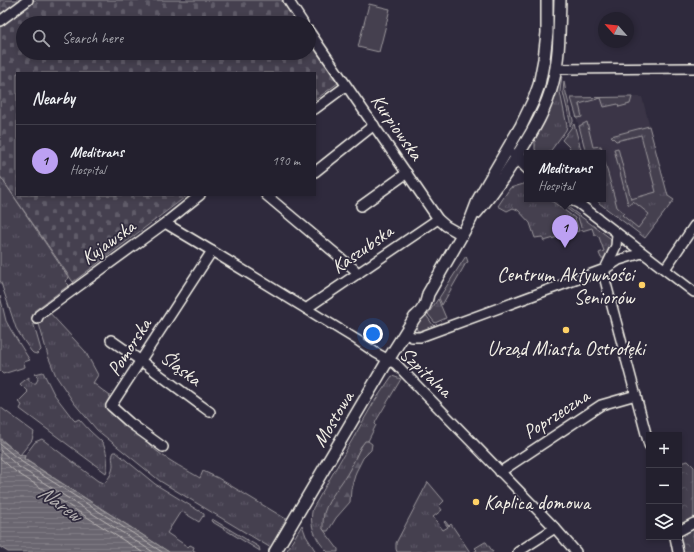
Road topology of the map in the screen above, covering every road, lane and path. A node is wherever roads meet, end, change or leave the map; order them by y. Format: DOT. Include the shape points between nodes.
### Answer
graph roads {
  1 [pos="28,0"];
  2 [pos="288,0"];
  3 [pos="547,0"];
  4 [pos="560,0"];
  5 [pos="298,16"];
  6 [pos="0,21"];
  7 [pos="316,41"];
  8 [pos="694,68"];
  9 [pos="556,70"];
  10 [pos="346,86"];
  11 [pos="316,108"];
  12 [pos="374,125"];
  13 [pos="527,140"];
  14 [pos="506,150"];
  15 [pos="524,150"];
  16 [pos="530,150"];
  17 [pos="522,158"];
  18 [pos="316,171"];
  19 [pos="407,173"];
  20 [pos="199,196"];
  21 [pos="267,196"];
  22 [pos="577,202"];
  23 [pos="361,206"];
  24 [pos="438,219"];
  25 [pos="472,219"];
  26 [pos="165,223"];
  27 [pos="694,226"];
  28 [pos="617,234"];
  29 [pos="462,235"];
  30 [pos="212,251"];
  31 [pos="642,252"];
  32 [pos="605,269"];
  33 [pos="665,270"];
  34 [pos="358,274"];
  35 [pos="694,292"];
  36 [pos="307,309"];
  37 [pos="37,319"];
  38 [pos="405,333"];
  39 [pos="111,340"];
  40 [pos="388,360"];
  41 [pos="141,361"];
  42 [pos="636,395"];
  43 [pos="210,412"];
  44 [pos="646,433"];
  45 [pos="163,447"];
  46 [pos="500,472"];
  47 [pos="694,523"];
  48 [pos="555,528"];
  49 [pos="682,530"];
  50 [pos="676,540"];
  51 [pos="275,552"];
  52 [pos="518,552"];
  53 [pos="576,552"];
  54 [pos="678,552"];
  1 -- 6 [label="street"];
  2 -- 5 [label="street"];
  3 -- 14 [label="main road, Mostowa" via="546,48 539,84 528,112"];
  4 -- 9 [label="main road, Mostowa"];
  7 -- 10 [label="street, Kurpiowska"];
  8 -- 9 [label="street"];
  9 -- 13 [label="main road, Mostowa" via="545,107"];
  10 -- 11 [label="street"];
  10 -- 12 [label="street, Kurpiowska"];
  12 -- 18 [label="street"];
  12 -- 19 [label="street, Kurpiowska"];
  13 -- 15 [label="main road, Mostowa"];
  13 -- 16 [label="main road"];
  14 -- 17 [label="street"];
  14 -- 25 [label="main road, Mostowa" via="479,198"];
  17 -- 25 [label="main road, Mostowa"];
  19 -- 23 [label="street"];
  19 -- 24 [label="street, Kurpiowska"];
  20 -- 26 [label="street, Kujawska"];
  21 -- 34 [label="street"];
  22 -- 28 [label="street"];
  24 -- 29 [label="street, Kurpiowska"];
  24 -- 34 [label="street, Kaszubska"];
  25 -- 29 [label="main road, Mostowa"];
  26 -- 30 [label="street, Szpitalna"];
  26 -- 37 [label="street, Kujawska"];
  27 -- 33 [label="street"];
  28 -- 31 [label="street"];
  28 -- 32 [label="street" via="616,246"];
  29 -- 38 [label="main road, Mostowa" via="428,294 420,301"];
  30 -- 36 [label="street, Szpitalna"];
  30 -- 41 [label="street, Pomorska"];
  31 -- 32 [label="street" via="619,260"];
  31 -- 33 [label="street"];
  32 -- 38 [label="street" via="420,337"];
  32 -- 42 [label="street" via="605,280"];
  33 -- 35 [label="street"];
  34 -- 36 [label="street, Kaszubska"];
  36 -- 40 [label="street, Szpitalna"];
  38 -- 40 [label="main road, Mostowa"];
  39 -- 41 [label="street, Śląska"];
  40 -- 46 [label="street, Szpitalna" via="402,369"];
  40 -- 51 [label="main road, Mostowa"];
  41 -- 43 [label="street, Śląska"];
  41 -- 45 [label="street, Pomorska" via="111,406"];
  42 -- 44 [label="street"];
  42 -- 46 [label="street, Poprzeczna" via="601,405"];
  46 -- 48 [label="street, Szpitalna"];
  47 -- 49 [label="street"];
  48 -- 52 [label="street"];
  48 -- 53 [label="street, Szpitalna"];
  50 -- 54 [label="street"];
}
